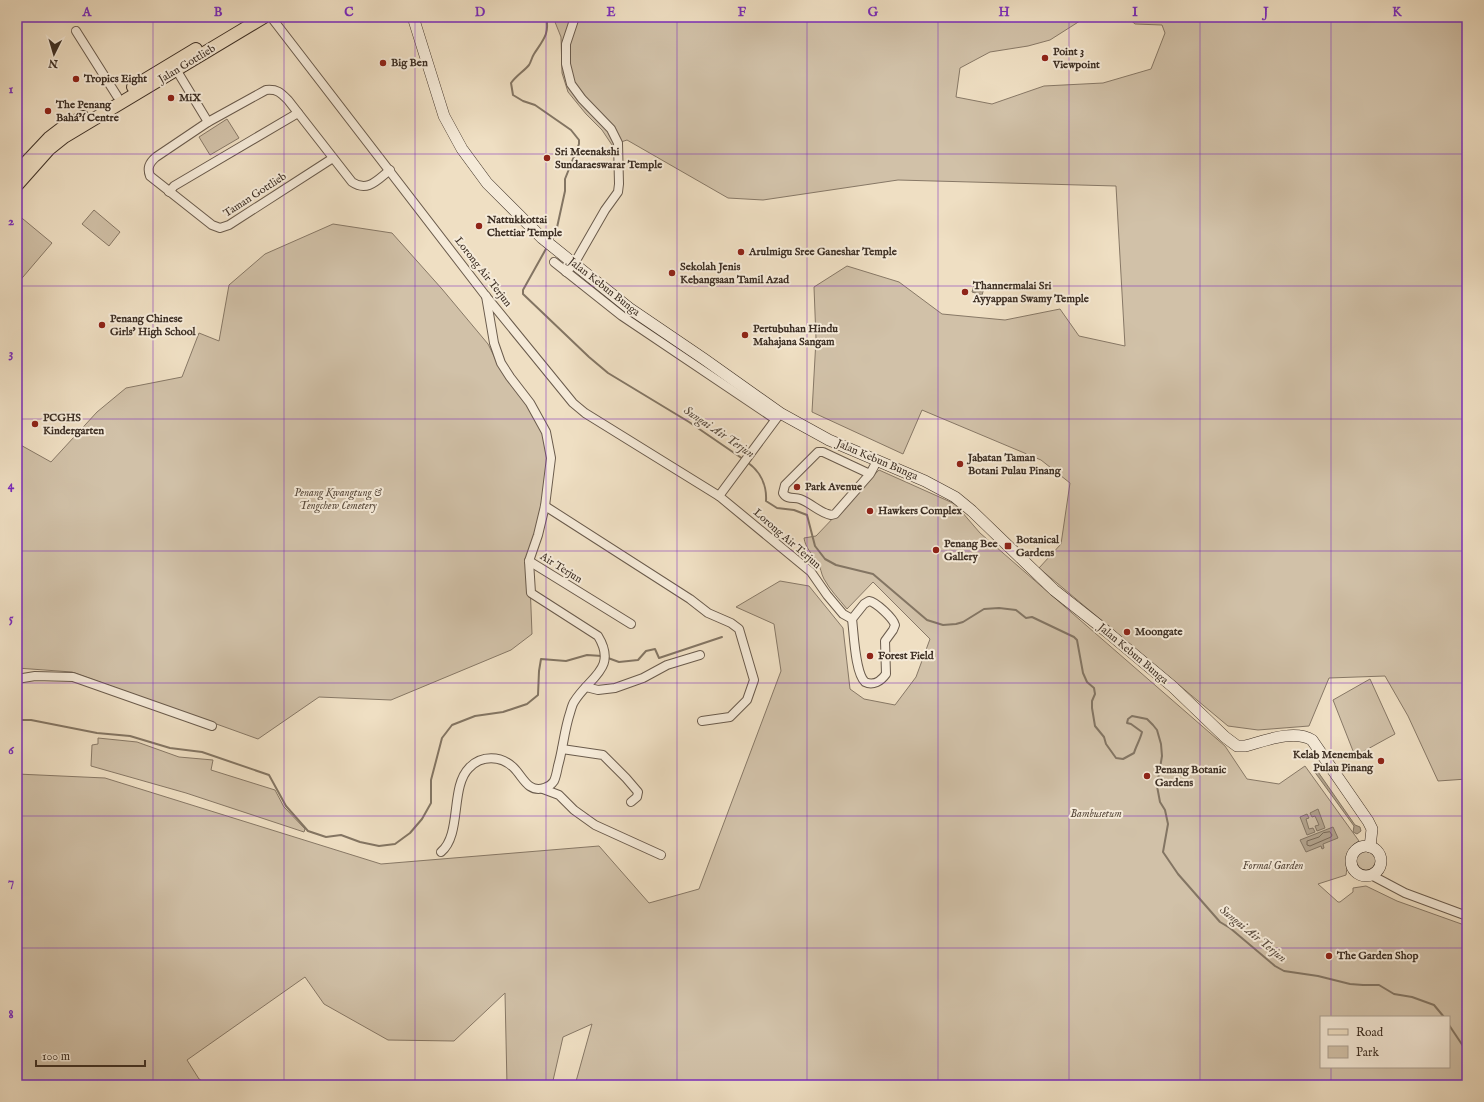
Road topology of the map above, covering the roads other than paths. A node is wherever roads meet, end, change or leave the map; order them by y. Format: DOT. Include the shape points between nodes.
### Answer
graph roads {
  1 [pos="249,17"];
  2 [pos="264,17"];
  3 [pos="271,17"];
  4 [pos="413,17"];
  5 [pos="575,17"];
  6 [pos="76,31"];
  7 [pos="174,67"];
  8 [pos="117,96"];
  9 [pos="298,113"];
  10 [pos="208,122"];
  11 [pos="333,158"];
  12 [pos="390,170"];
  13 [pos="17,172"];
  14 [pos="17,185"];
  15 [pos="169,192"];
  16 [pos="554,262"];
  17 [pos="570,268"];
  18 [pos="485,295"];
  19 [pos="778,416"];
  20 [pos="877,461"];
  21 [pos="870,474"];
  22 [pos="719,496"];
  23 [pos="545,506"];
  24 [pos="529,561"];
  25 [pos="852,619"];
  26 [pos="631,624"];
  27 [pos="700,655"];
  28 [pos="17,679"];
  29 [pos="586,687"];
  30 [pos="702,721"];
  31 [pos="212,726"];
  32 [pos="562,749"];
  33 [pos="553,781"];
  34 [pos="543,788"];
  35 [pos="559,795"];
  36 [pos="631,802"];
  37 [pos="1370,847"];
  38 [pos="441,852"];
  39 [pos="661,855"];
  40 [pos="1371,875"];
  41 [pos="1467,916"];
  1 -- 7 [label="main road, Jalan Gottlieb"];
  2 -- 7 [label="main road, Jalan Gottlieb"];
  3 -- 12 [label="street, Lorong Air Terjun"];
  4 -- 17 [label="street, Jalan Kebun Bunga" via="444,116 462,149 487,183 553,247"];
  5 -- 17 [label="street" via="566,44 566,64 571,84 611,129 618,143 619,184 618,192"];
  6 -- 8 [label="street"];
  7 -- 8 [label="main road, Jalan Gottlieb"];
  7 -- 10 [label="street"];
  7 -- 14 [label="main road, Jalan Gottlieb" via="64,137 49,149"];
  8 -- 13 [label="main road, Jalan Gottlieb" via="62,128"];
  9 -- 10 [label="street, Taman Gottlieb" via="280,92 273,89 266,90"];
  9 -- 11 [label="street, Taman Gottlieb"];
  9 -- 15 [label="street" via="174,186"];
  10 -- 15 [label="street, Taman Gottlieb" via="149,164 150,176"];
  11 -- 12 [label="street, Taman Gottlieb" via="358,186 371,185"];
  11 -- 15 [label="street, Taman Gottlieb" via="225,227 212,225"];
  12 -- 18 [label="street, Lorong Air Terjun"];
  16 -- 17 [label="street"];
  17 -- 19 [label="street, Jalan Kebun Bunga" via="704,359"];
  18 -- 22 [label="street, Lorong Air Terjun" via="573,403"];
  18 -- 23 [label="street, Air Terjun" via="494,343 501,363 530,403 546,432 551,458"];
  19 -- 20 [label="street, Jalan Kebun Bunga"];
  19 -- 22 [label="street"];
  20 -- 21 [label="street"];
  20 -- 37 [label="street, Jalan Kebun Bunga" via="955,497 1054,590 1174,687 1237,746 1284,736 1302,736 1312,740 1368,821 1372,829"];
  21 -- 21 [label="street" via="820,451 785,485 783,493 789,498 800,500 828,515 833,515"];
  22 -- 25 [label="street, Lorong Air Terjun" via="811,572 843,614"];
  23 -- 24 [label="street, Air Terjun"];
  23 -- 30 [label="street" via="690,599 708,614 739,629 754,680 747,700 730,717"];
  24 -- 26 [label="street, Air Terjun"];
  24 -- 29 [label="street" via="531,593 598,636 604,646 605,659 598,674"];
  25 -- 25 [label="street" via="856,657 862,680 868,684 876,682 886,674 885,641 895,628 894,622 875,603 869,601"];
  27 -- 29 [label="street" via="667,665 643,678 615,688 598,690"];
  28 -- 31 [label="street" via="35,676 73,677"];
  29 -- 32 [label="street" via="574,702 565,726"];
  32 -- 33 [label="street"];
  32 -- 36 [label="street" via="603,755 638,792 637,797"];
  33 -- 34 [label="street"];
  33 -- 35 [label="street"];
  34 -- 35 [label="street"];
  34 -- 38 [label="street" via="537,789 526,784 516,769 505,761 491,758 477,761 461,780 451,835"];
  35 -- 39 [label="street" via="595,825"];
  37 -- 40 [label="street" via="1378,852 1381,860 1378,869"];
  37 -- 40 [label="street" via="1360,847 1356,850 1352,864 1361,875"];
  40 -- 41 [label="street" via="1405,893"];
}
